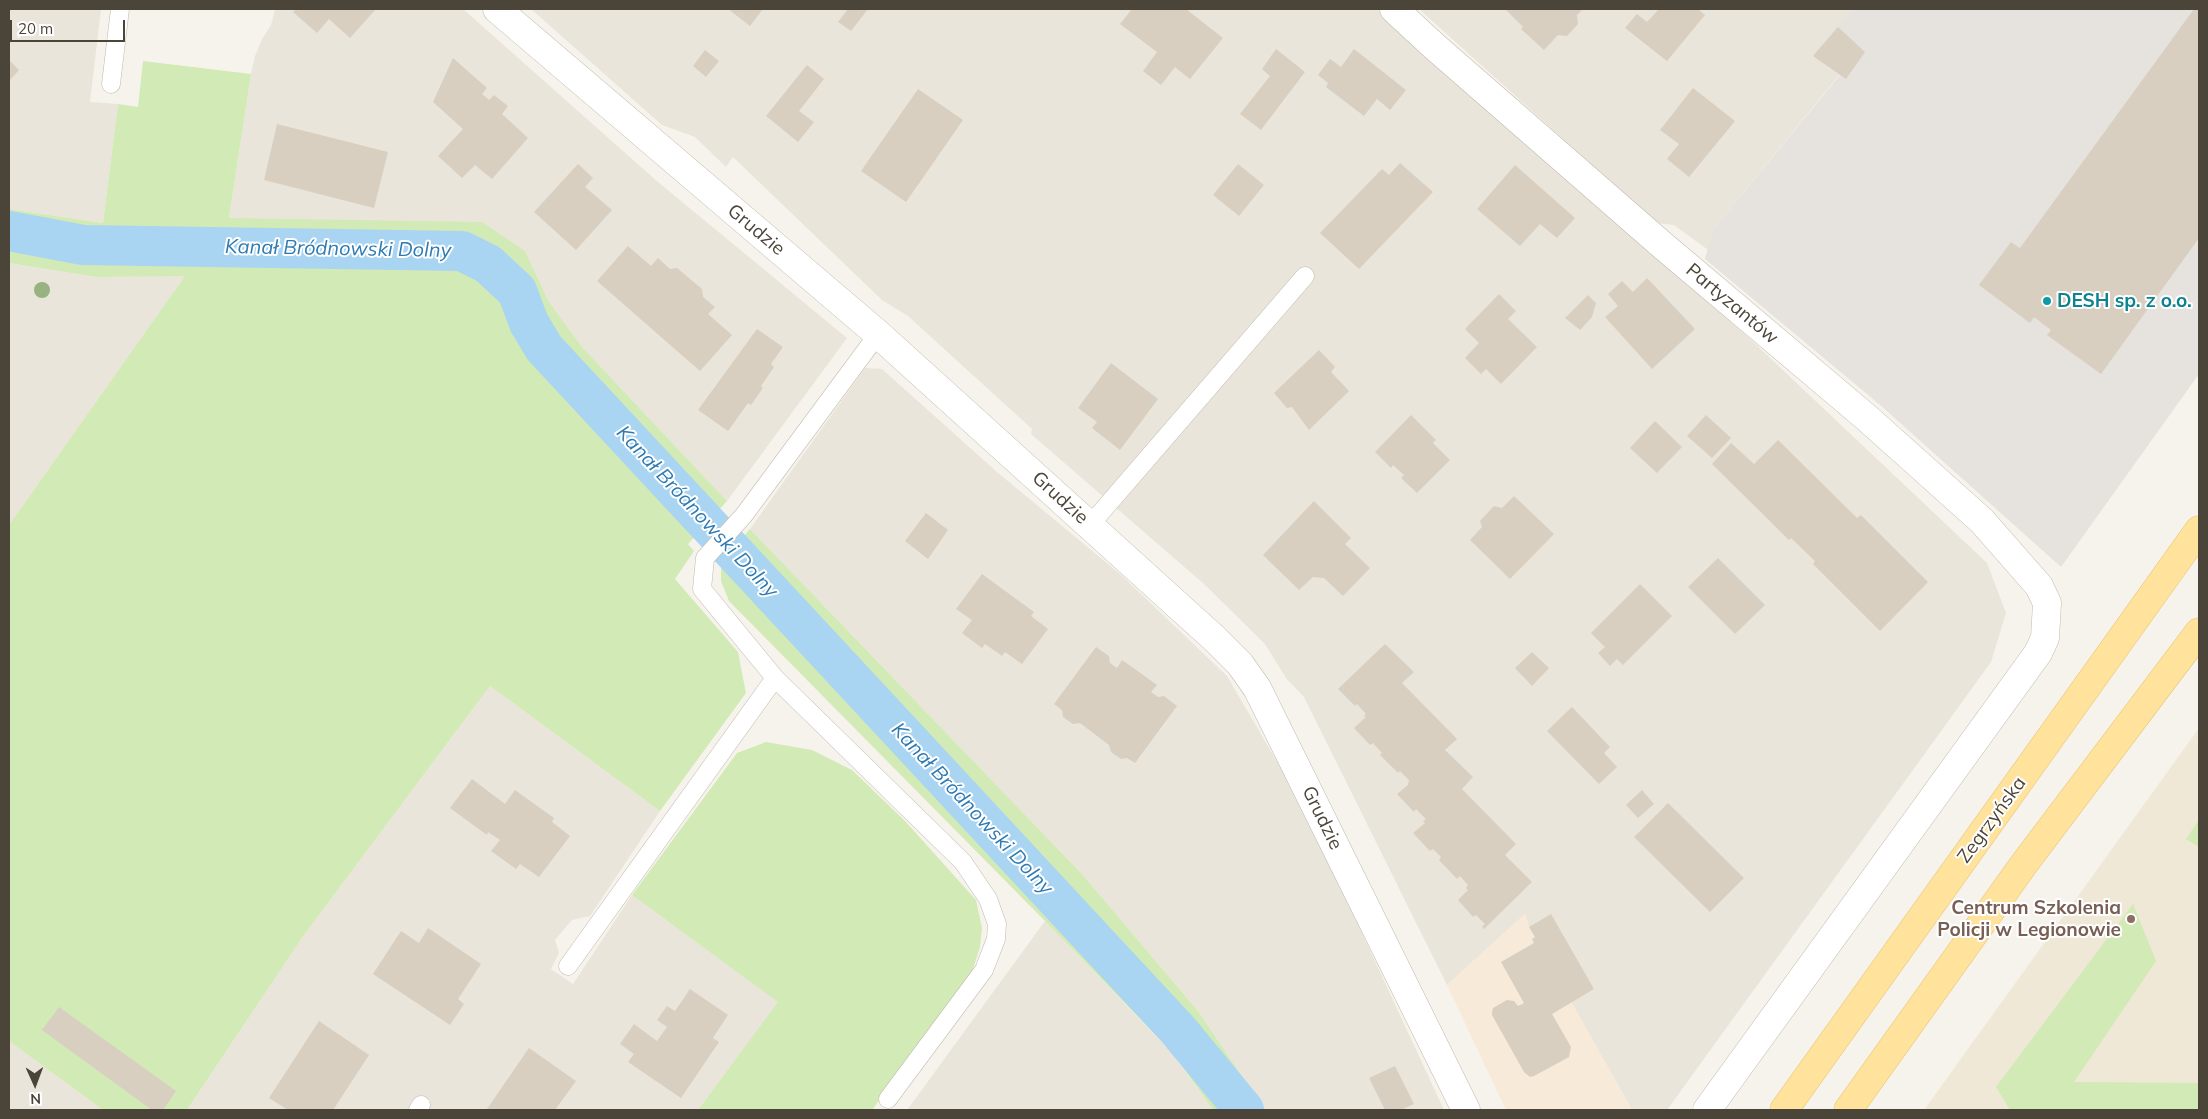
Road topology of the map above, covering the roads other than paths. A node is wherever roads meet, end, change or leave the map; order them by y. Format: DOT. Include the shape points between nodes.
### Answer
graph roads {
  1 [pos="120,9"];
  2 [pos="497,9"];
  3 [pos="1394,9"];
  4 [pos="111,84"];
  5 [pos="1305,276"];
  6 [pos="878,334"];
  7 [pos="1090,525"];
  8 [pos="2199,530"];
  9 [pos="2199,632"];
  10 [pos="775,678"];
  11 [pos="568,966"];
  12 [pos="888,1099"];
  13 [pos="1466,1110"];
  14 [pos="1707,1110"];
  15 [pos="1784,1110"];
  16 [pos="1848,1110"];
  1 -- 4 [label="lane"];
  2 -- 6 [label="street, Grudzie"];
  3 -- 14 [label="street, Partyzantów" via="1982,521 2039,586 2047,603 2045,638 2038,653"];
  5 -- 7 [label="lane"];
  6 -- 7 [label="street, Grudzie"];
  6 -- 10 [label="lane" via="744,515 706,558 702,589"];
  7 -- 13 [label="street, Grudzie" via="1215,639 1240,664 1257,688"];
  8 -- 15 [label="main road, Zegrzyńska"];
  9 -- 16 [label="main road" via="2024,864"];
  10 -- 11 [label="lane"];
  10 -- 12 [label="lane" via="963,862 988,899 997,924 996,939 984,970"];
}
